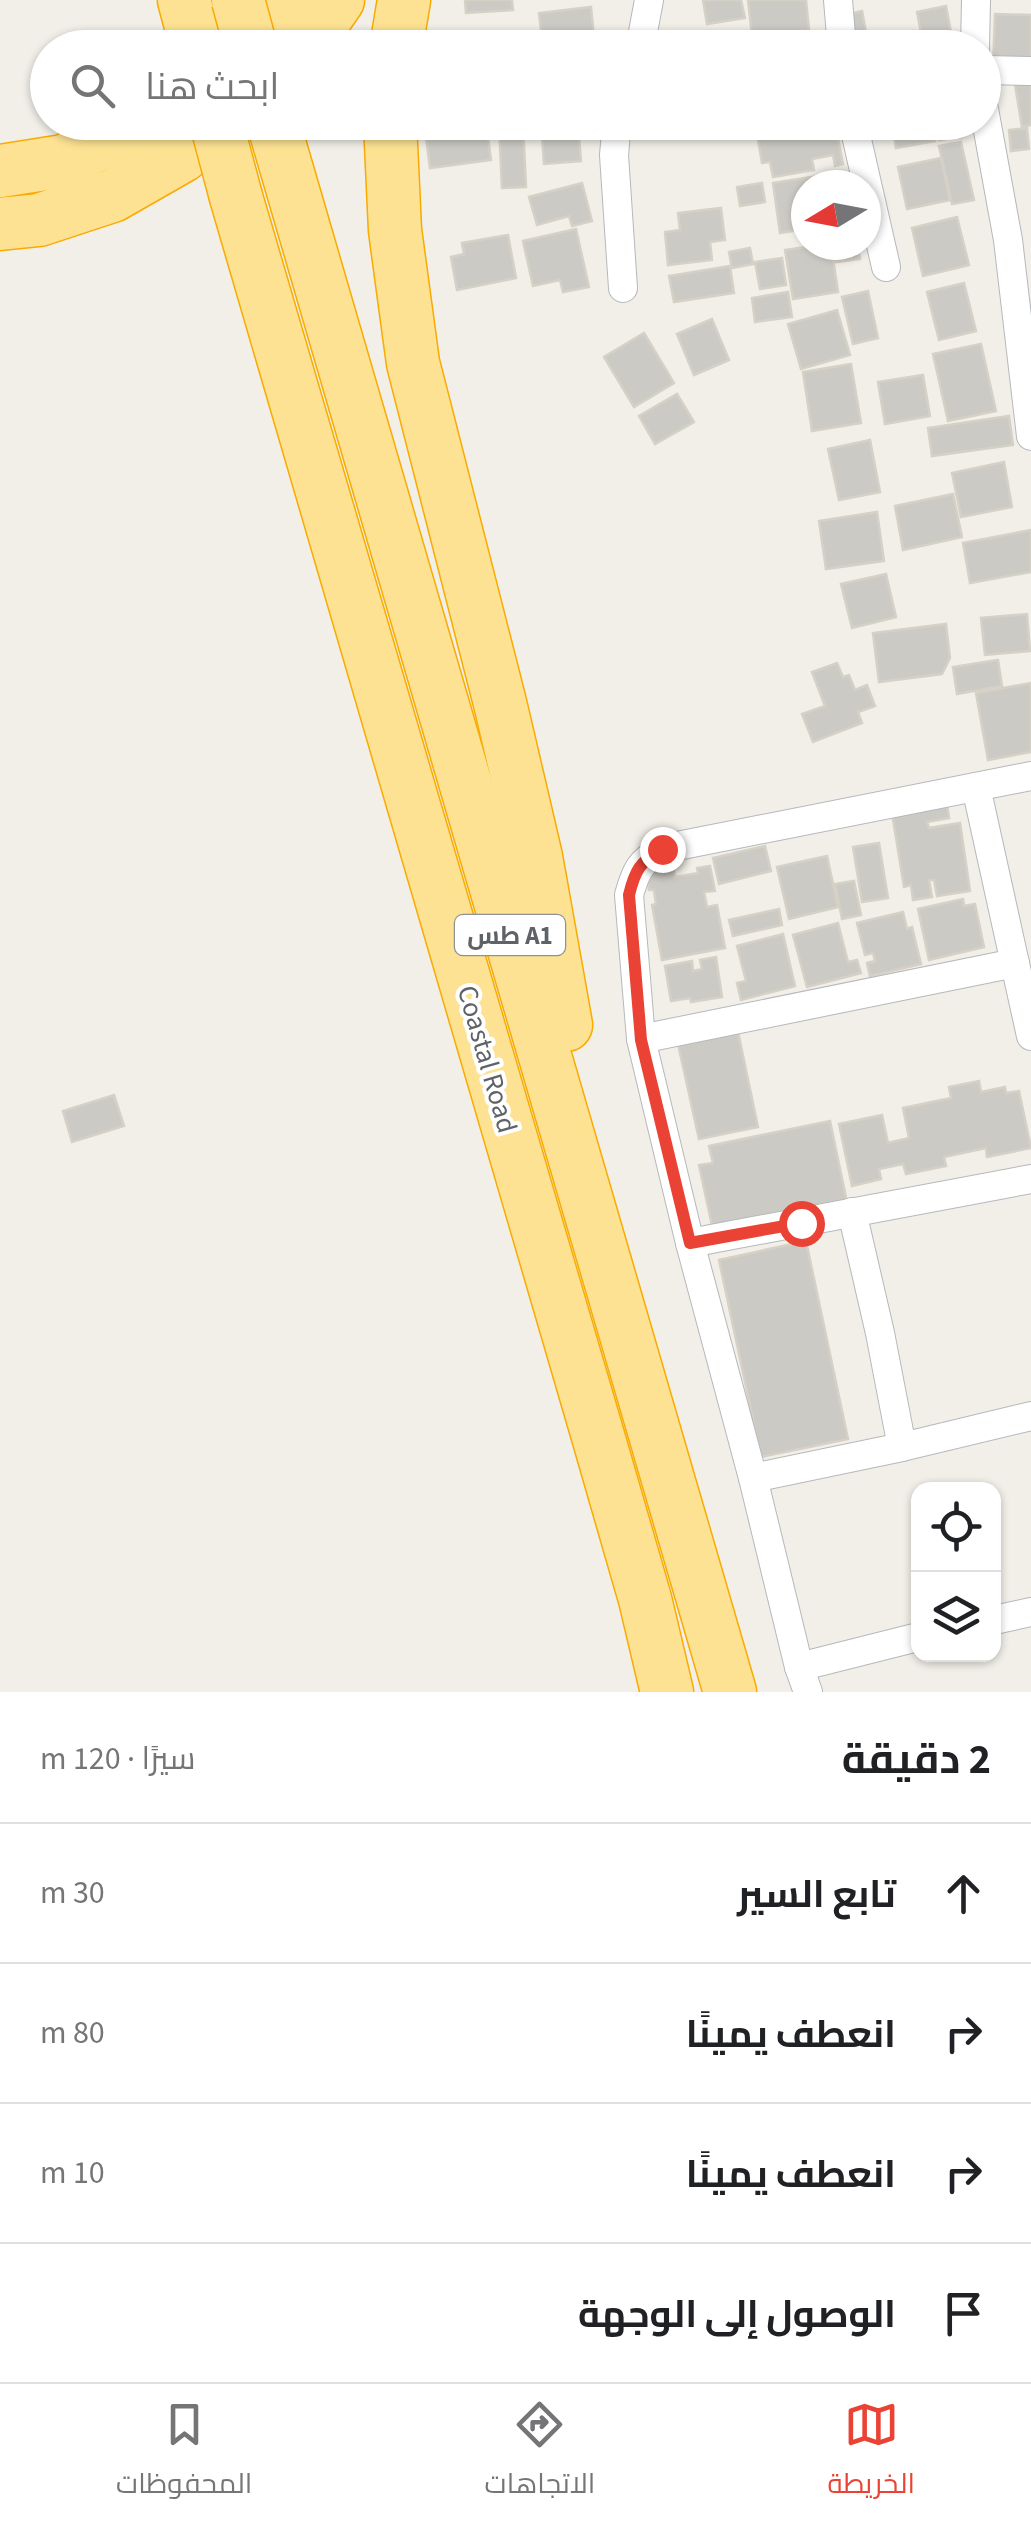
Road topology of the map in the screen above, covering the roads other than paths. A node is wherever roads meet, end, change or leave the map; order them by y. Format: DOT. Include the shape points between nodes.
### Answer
graph roads {
  1 [pos="238,0"];
  2 [pos="284,0"];
  3 [pos="338,0"];
  4 [pos="404,0"];
  5 [pos="649,0"];
  6 [pos="838,0"];
  7 [pos="976,0"];
  8 [pos="246,30"];
  9 [pos="258,30"];
  10 [pos="318,30"];
  11 [pos="399,30"];
  12 [pos="643,30"];
  13 [pos="840,30"];
  14 [pos="975,30"];
  15 [pos="1001,70"];
  16 [pos="1031,71"];
  17 [pos="108,140"];
  18 [pos="202,140"];
  19 [pos="221,140"];
  20 [pos="277,140"];
  21 [pos="391,140"];
  22 [pos="615,140"];
  23 [pos="856,140"];
  24 [pos="990,140"];
  25 [pos="0,171"];
  26 [pos="0,224"];
  27 [pos="886,267"];
  28 [pos="623,288"];
  29 [pos="1030,430"];
  30 [pos="1031,776"];
  31 [pos="976,787"];
  32 [pos="1015,964"];
  33 [pos="1031,1036"];
  34 [pos="641,1040"];
  35 [pos="1031,1179"];
  36 [pos="590,1210"];
  37 [pos="852,1212"];
  38 [pos="690,1243"];
  39 [pos="1031,1416"];
  40 [pos="902,1447"];
  41 [pos="753,1478"];
  42 [pos="1031,1612"];
  43 [pos="1001,1618"];
  44 [pos="911,1639"];
  45 [pos="803,1680"];
  46 [pos="667,1692"];
  47 [pos="730,1692"];
  1 -- 8 [label="highway, bridge"];
  2 -- 9 [label="highway"];
  3 -- 10 [label="highway"];
  4 -- 11 [label="highway"];
  5 -- 12 [label="street"];
  6 -- 13 [label="street"];
  7 -- 14 [label="street"];
  15 -- 16 [label="street"];
  17 -- 25 [label="highway" via="64,161"];
  18 -- 26 [label="highway" via="112,196 39,220"];
  19 -- 46 [label="highway, Coastal Road / طس A1, bridge"];
  20 -- 36 [label="highway, طس A1"];
  21 -- 36 [label="highway" via="413,362 536,857"];
  22 -- 28 [label="street"];
  23 -- 27 [label="street"];
  24 -- 29 [label="street"];
  30 -- 31 [label="street"];
  31 -- 32 [label="street"];
  31 -- 34 [label="street" via="662,849 644,859 629,895"];
  32 -- 33 [label="street"];
  32 -- 34 [label="street"];
  34 -- 38 [label="street"];
  35 -- 37 [label="street"];
  36 -- 47 [label="highway, طس A1"];
  37 -- 38 [label="street"];
  37 -- 40 [label="street"];
  38 -- 41 [label="street"];
  39 -- 40 [label="street"];
  40 -- 41 [label="street"];
  41 -- 45 [label="street"];
  42 -- 43 [label="street"];
  44 -- 45 [label="street"];
}
